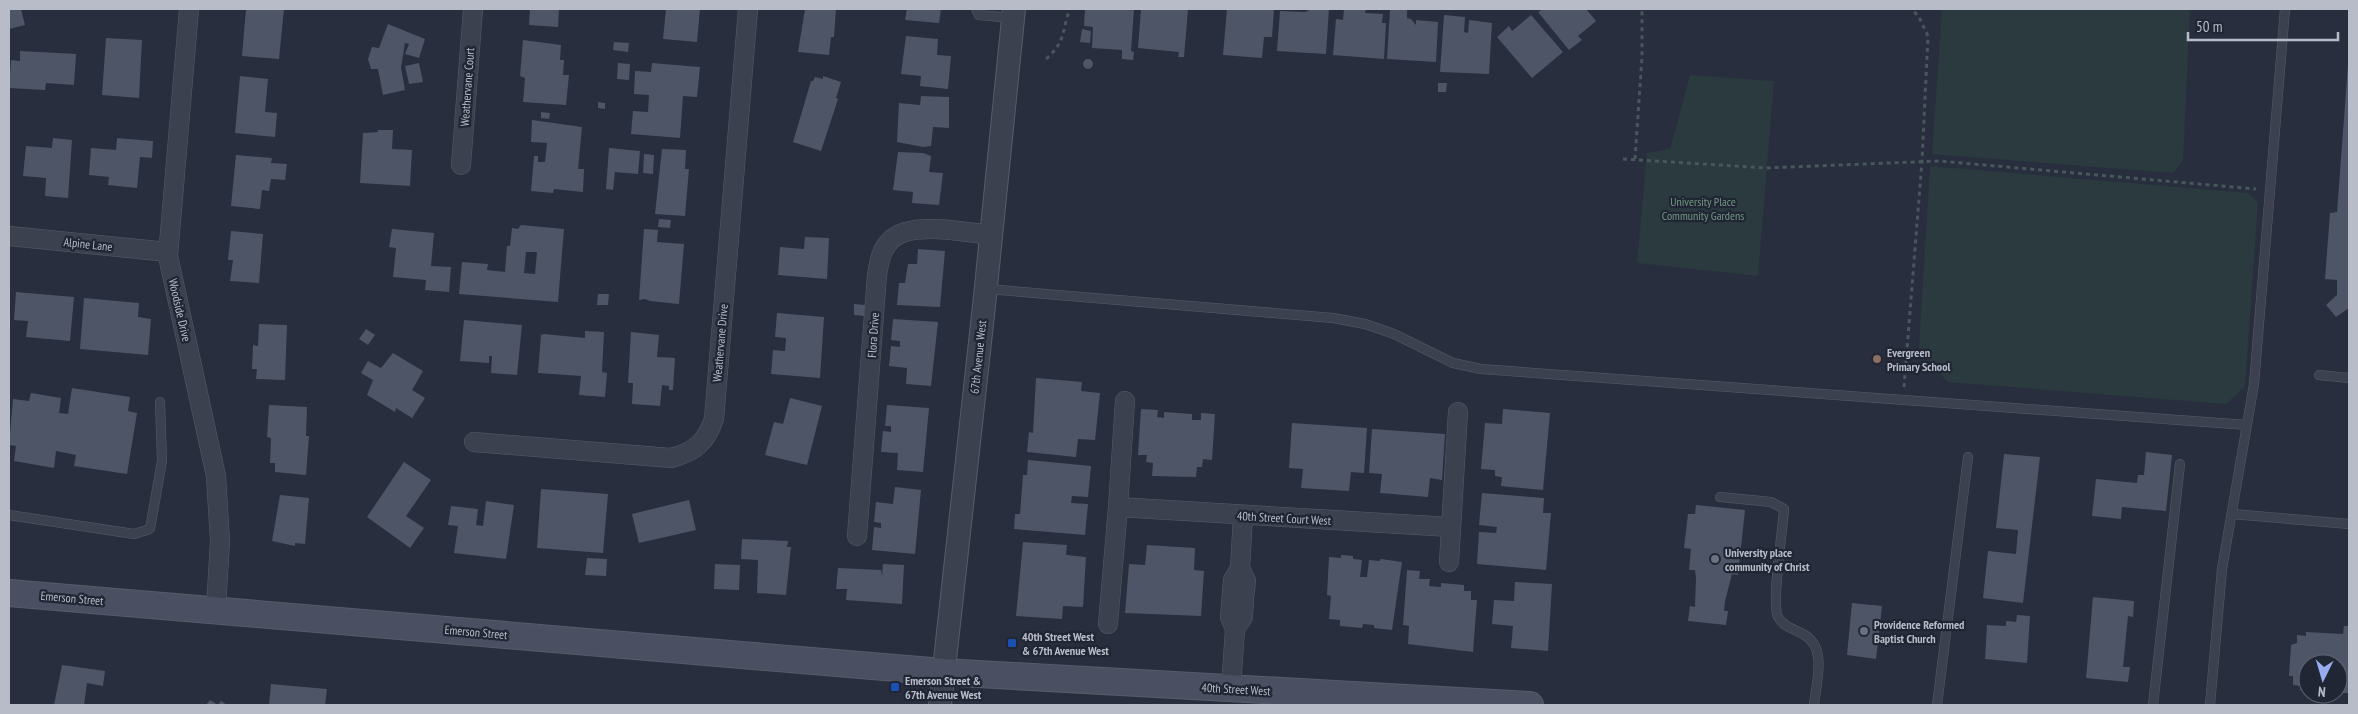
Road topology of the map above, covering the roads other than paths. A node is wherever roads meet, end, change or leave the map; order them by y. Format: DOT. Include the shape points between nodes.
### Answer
graph roads {
  1 [pos="189,9"];
  2 [pos="474,9"];
  3 [pos="748,9"];
  4 [pos="976,9"];
  5 [pos="2285,9"];
  6 [pos="1013,14"];
  7 [pos="461,166"];
  8 [pos="991,234"];
  9 [pos="9,236"];
  10 [pos="168,252"];
  11 [pos="986,289"];
  12 [pos="2319,375"];
  13 [pos="2349,378"];
  14 [pos="1124,401"];
  15 [pos="160,402"];
  16 [pos="1458,412"];
  17 [pos="2247,425"];
  18 [pos="474,442"];
  19 [pos="1968,457"];
  20 [pos="2180,464"];
  21 [pos="1720,497"];
  22 [pos="1118,507"];
  23 [pos="2232,514"];
  24 [pos="9,515"];
  25 [pos="1243,516"];
  26 [pos="2349,524"];
  27 [pos="1450,527"];
  28 [pos="857,536"];
  29 [pos="1449,562"];
  30 [pos="9,598"];
  31 [pos="216,609"];
  32 [pos="1108,624"];
  33 [pos="943,672"];
  34 [pos="1231,688"];
  35 [pos="940,705"];
  36 [pos="1530,705"];
  37 [pos="1814,705"];
  38 [pos="1938,705"];
  39 [pos="2153,705"];
  40 [pos="2210,705"];
  1 -- 10 [label="street, Woodside Drive"];
  2 -- 7 [label="street, Weathervane Court"];
  3 -- 18 [label="street, Weathervane Drive" via="714,419 709,434 699,446 671,458"];
  4 -- 6 [label="lane" via="979,15"];
  5 -- 17 [label="lane" via="2254,384"];
  6 -- 8 [label="street, 67th Avenue West"];
  8 -- 11 [label="street, 67th Avenue West"];
  8 -- 28 [label="street, Flora Drive" via="916,229 892,239 880,256"];
  9 -- 10 [label="street, Alpine Lane"];
  10 -- 31 [label="street, Woodside Drive" via="216,476 220,540"];
  11 -- 17 [label="lane" via="1333,318 1394,334 1454,363 1481,369"];
  11 -- 33 [label="street, 67th Avenue West"];
  12 -- 13 [label="lane"];
  14 -- 22 [label="street"];
  15 -- 24 [label="lane" via="162,461 150,529 134,534"];
  16 -- 27 [label="street"];
  17 -- 23 [label="lane"];
  19 -- 38 [label="lane"];
  20 -- 39 [label="lane"];
  21 -- 37 [label="lane" via="1772,502 1784,509 1776,599 1778,616 1787,628 1805,635 1815,644 1819,658"];
  22 -- 25 [label="street, 40th Street Court West"];
  22 -- 32 [label="street"];
  23 -- 26 [label="lane"];
  23 -- 40 [label="lane" via="2222,568"];
  25 -- 27 [label="street, 40th Street Court West"];
  25 -- 34 [label="street" via="1240,568 1246,581 1243,617 1235,629"];
  27 -- 29 [label="street"];
  30 -- 31 [label="main road, Emerson Street"];
  31 -- 33 [label="main road, Emerson Street"];
  33 -- 34 [label="main road, 40th Street West"];
  33 -- 35 [label="street, 67th Avenue West"];
  34 -- 36 [label="main road, 40th Street West"];
}
